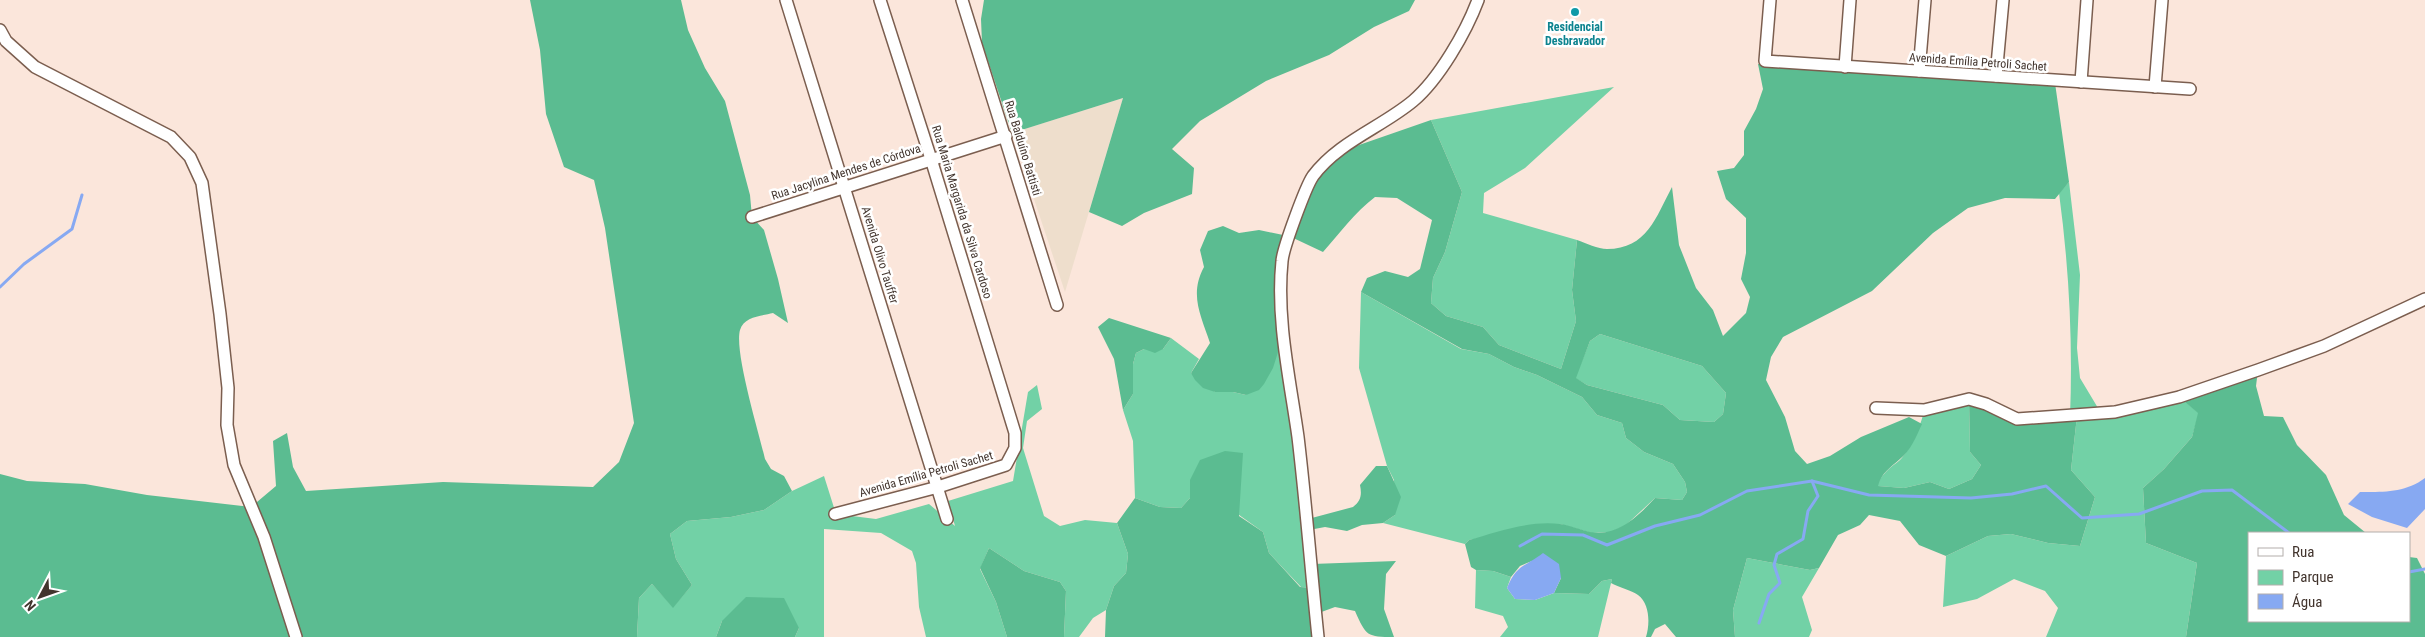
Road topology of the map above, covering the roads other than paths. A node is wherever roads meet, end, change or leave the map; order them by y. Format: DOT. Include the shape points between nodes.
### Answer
graph roads {
  1 [pos="786,0"];
  2 [pos="880,0"];
  3 [pos="962,0"];
  4 [pos="1478,0"];
  5 [pos="1770,0"];
  6 [pos="1850,0"];
  7 [pos="1925,0"];
  8 [pos="2003,0"];
  9 [pos="2087,0"];
  10 [pos="2162,0"];
  11 [pos="0,30"];
  12 [pos="1845,67"];
  13 [pos="1919,71"];
  14 [pos="1996,76"];
  15 [pos="2080,82"];
  16 [pos="2155,87"];
  17 [pos="2190,89"];
  18 [pos="1006,136"];
  19 [pos="932,159"];
  20 [pos="844,186"];
  21 [pos="752,217"];
  22 [pos="2425,299"];
  23 [pos="1058,305"];
  24 [pos="1876,408"];
  25 [pos="1015,448"];
  26 [pos="938,487"];
  27 [pos="835,514"];
  28 [pos="947,519"];
  29 [pos="296,637"];
  30 [pos="1318,637"];
  1 -- 20 [label="street, Avenida Olivo Tauffer"];
  2 -- 19 [label="street, Rua Maria Margarida da Silva Cardoso"];
  3 -- 18 [label="street, Rua Balduíno Battisti"];
  4 -- 30 [label="street" via="1472,17 1446,61 1414,100 1336,154 1312,176 1282,259 1284,332 1308,519"];
  5 -- 12 [label="street, Avenida Emília Petroli Sachet" via="1765,61"];
  6 -- 12 [label="street"];
  7 -- 13 [label="street"];
  8 -- 14 [label="street"];
  9 -- 15 [label="street"];
  10 -- 16 [label="street"];
  11 -- 29 [label="street" via="6,41 35,68 171,137 190,158 202,183 220,314 228,388 227,425 234,465 264,537"];
  12 -- 13 [label="street, Avenida Emília Petroli Sachet"];
  13 -- 14 [label="street, Avenida Emília Petroli Sachet"];
  14 -- 15 [label="street, Avenida Emília Petroli Sachet"];
  15 -- 16 [label="street, Avenida Emília Petroli Sachet"];
  16 -- 17 [label="street, Avenida Emília Petroli Sachet"];
  18 -- 19 [label="street, Rua Jacylina Mendes de Córdova"];
  18 -- 23 [label="street, Rua Balduíno Battisti"];
  19 -- 20 [label="street, Rua Jacylina Mendes de Córdova"];
  19 -- 25 [label="street, Rua Maria Margarida da Silva Cardoso" via="1015,433"];
  20 -- 21 [label="street, Rua Jacylina Mendes de Córdova"];
  20 -- 26 [label="street, Avenida Olivo Tauffer"];
  22 -- 24 [label="street" via="2324,346 2179,397 2115,412 2017,419 1969,399 1924,410"];
  25 -- 26 [label="street, Avenida Emília Petroli Sachet" via="1006,465"];
  26 -- 27 [label="street, Avenida Emília Petroli Sachet"];
  26 -- 28 [label="street, Avenida Olivo Tauffer"];
}
